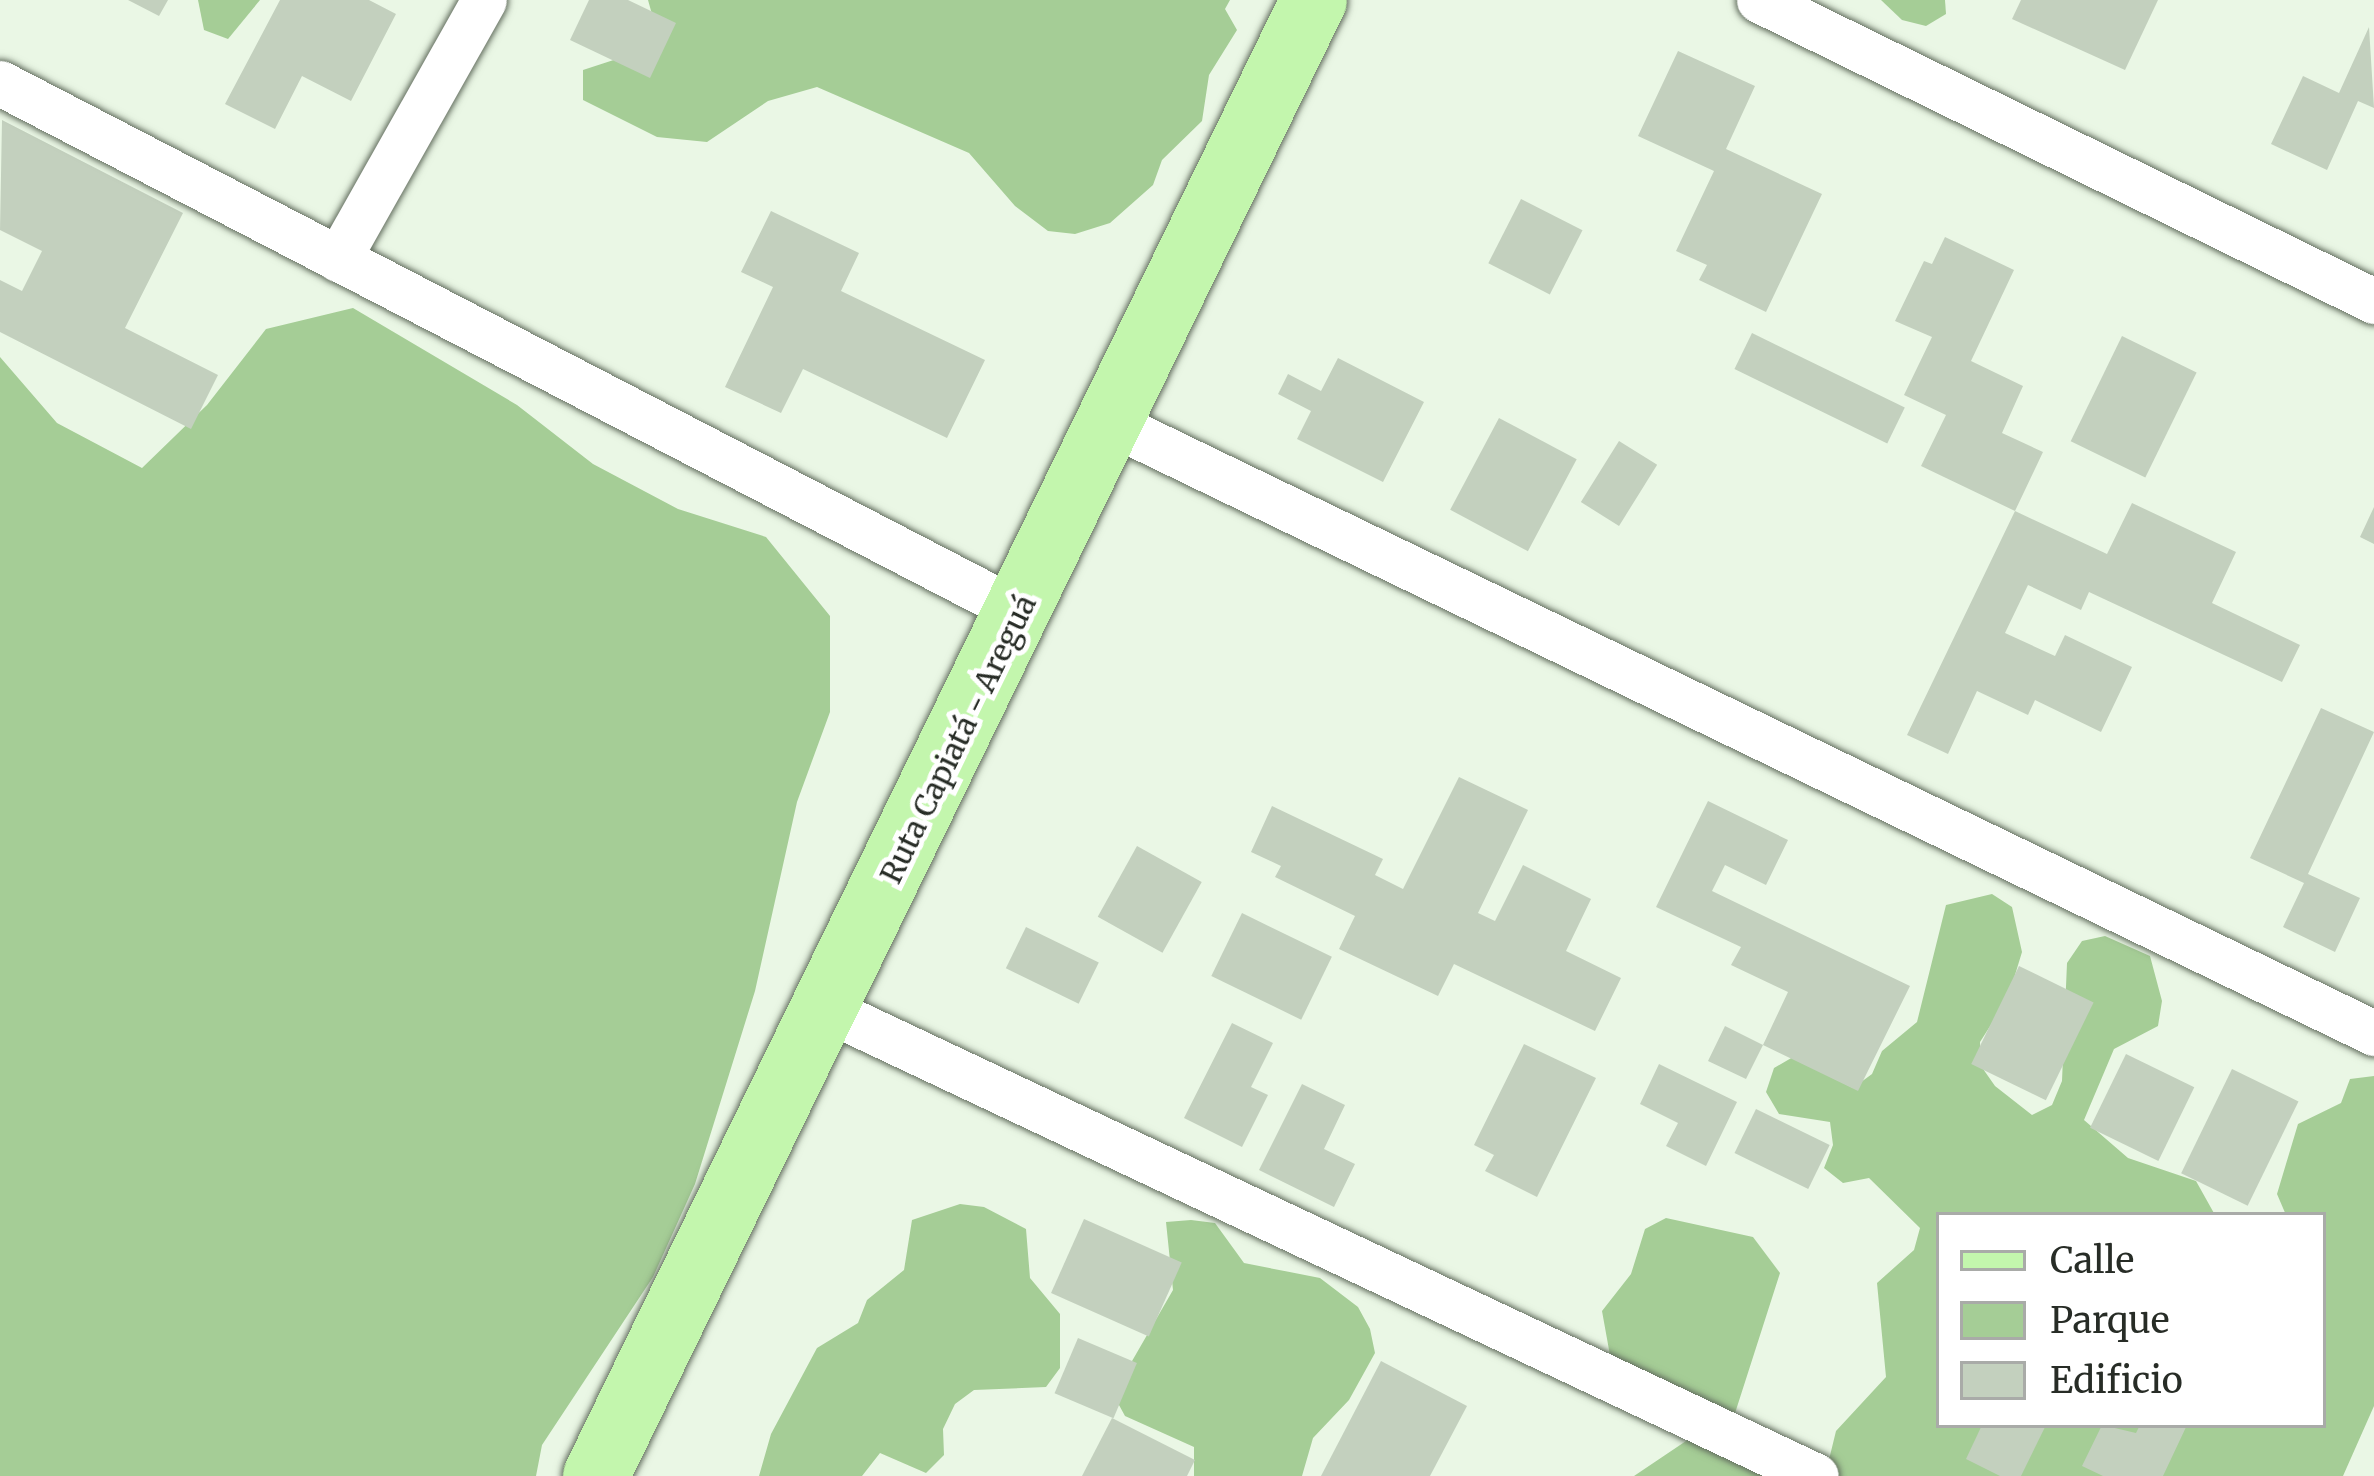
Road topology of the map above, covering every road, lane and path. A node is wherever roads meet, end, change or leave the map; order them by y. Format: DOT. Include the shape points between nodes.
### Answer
graph roads {
  1 [pos="484,0"];
  2 [pos="1314,0"];
  3 [pos="1759,0"];
  4 [pos="0,83"];
  5 [pos="338,260"];
  6 [pos="2374,301"];
  7 [pos="1111,423"];
  8 [pos="1018,611"];
  9 [pos="828,1010"];
  10 [pos="2374,1033"];
  11 [pos="596,1476"];
  12 [pos="1816,1476"];
  1 -- 5 [label="street"];
  2 -- 7 [label="main road, Ruta Capiatá - Areguá"];
  3 -- 6 [label="street"];
  4 -- 5 [label="street"];
  5 -- 8 [label="street"];
  7 -- 8 [label="main road, Ruta Capiatá - Areguá"];
  7 -- 10 [label="street"];
  8 -- 9 [label="main road, Ruta Capiatá - Areguá"];
  9 -- 11 [label="main road, Ruta Capiatá - Areguá"];
  9 -- 12 [label="street"];
}
